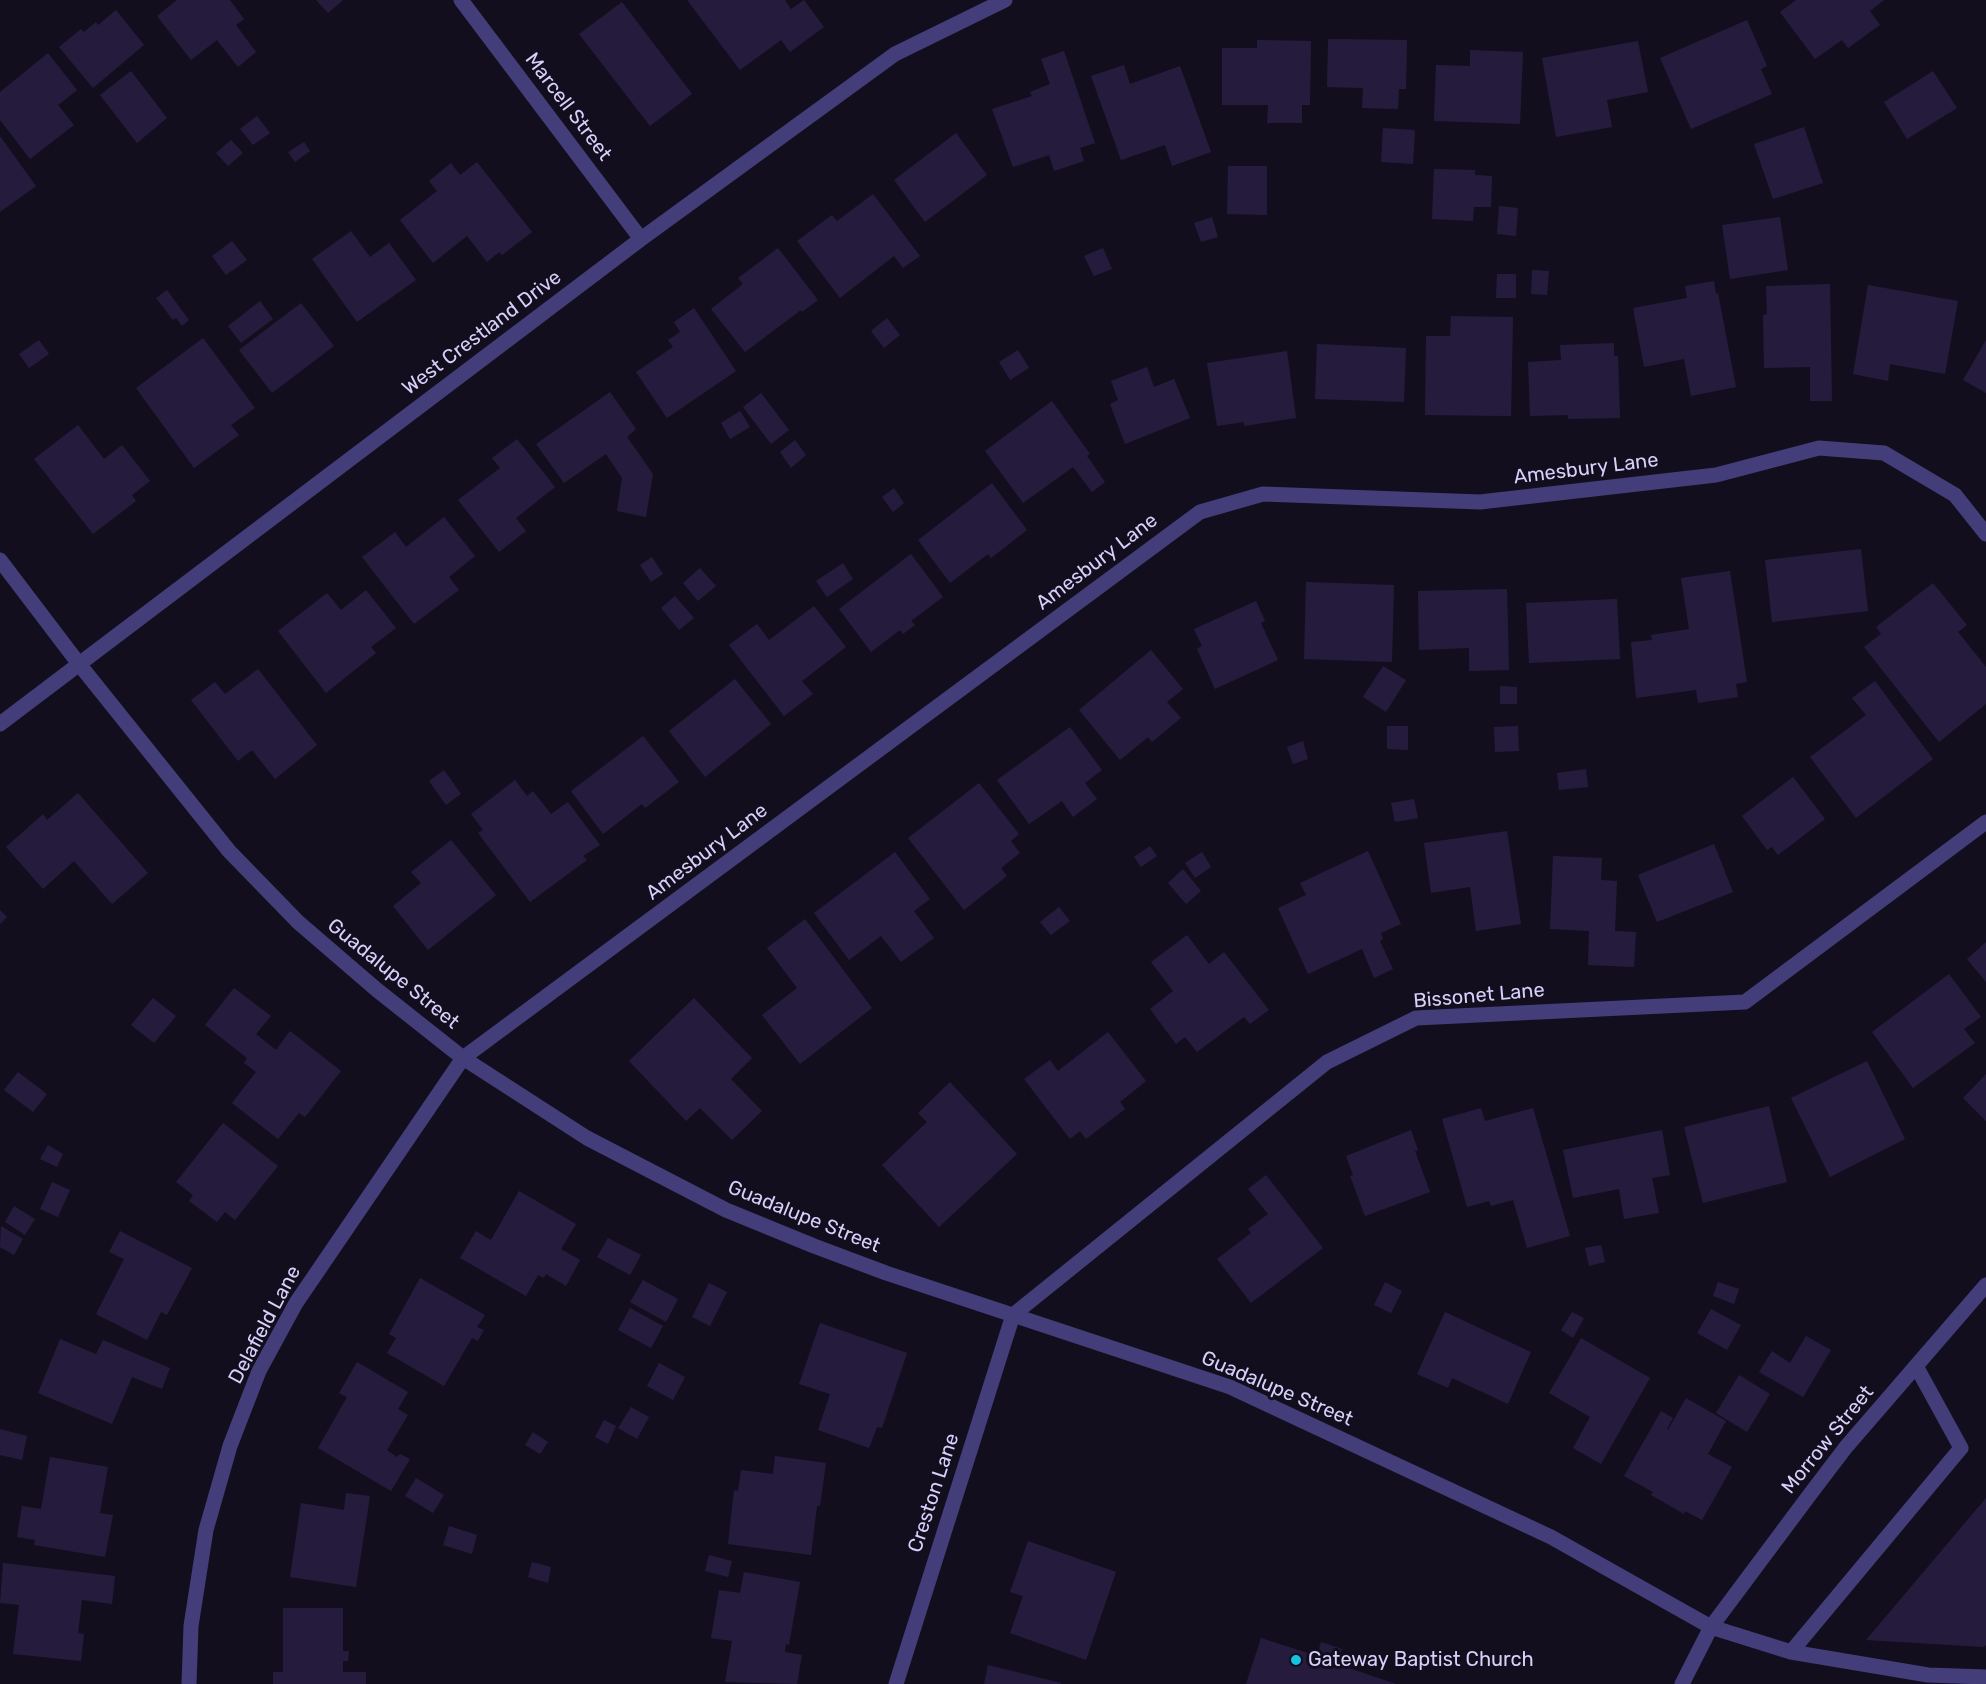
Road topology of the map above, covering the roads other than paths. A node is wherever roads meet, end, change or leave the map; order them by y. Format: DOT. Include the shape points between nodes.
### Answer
graph roads {
  1 [pos="461,0"];
  2 [pos="1005,0"];
  3 [pos="641,239"];
  4 [pos="1986,534"];
  5 [pos="0,560"];
  6 [pos="79,664"];
  7 [pos="0,724"];
  8 [pos="1986,822"];
  9 [pos="463,1058"];
  10 [pos="1986,1285"];
  11 [pos="1013,1315"];
  12 [pos="1916,1366"];
  13 [pos="1711,1627"];
  14 [pos="1791,1652"];
  15 [pos="1986,1677"];
  16 [pos="189,1684"];
  17 [pos="896,1684"];
  18 [pos="1682,1684"];
  1 -- 3 [label="street, Marcell Street"];
  2 -- 3 [label="street, West Crestland Drive" via="895,54"];
  3 -- 6 [label="street, West Crestland Drive"];
  4 -- 9 [label="street, Amesbury Lane" via="1955,495 1884,453 1819,448 1716,475 1480,502 1263,494 1200,512"];
  5 -- 6 [label="street, Guadalupe Street"];
  6 -- 7 [label="street, West Crestland Drive"];
  6 -- 9 [label="street, Guadalupe Street" via="229,851 290,914"];
  8 -- 11 [label="street, Bissonet Lane" via="1745,1002 1416,1018 1327,1062"];
  9 -- 11 [label="street, Guadalupe Street" via="587,1138 726,1210 886,1273"];
  9 -- 16 [label="street, Delafield Lane" via="296,1303 260,1371 230,1446 206,1530 191,1626"];
  10 -- 12 [label="street, Morrow Street"];
  11 -- 13 [label="street, Guadalupe Street" via="1230,1387 1551,1537"];
  11 -- 17 [label="street, Creston Lane"];
  12 -- 13 [label="street, Morrow Street" via="1846,1448"];
  12 -- 14 [label="street" via="1961,1448"];
  13 -- 14 [label="street, Guadalupe Street"];
  13 -- 18 [label="street"];
  14 -- 15 [label="street, Guadalupe Street" via="1928,1675"];
}
